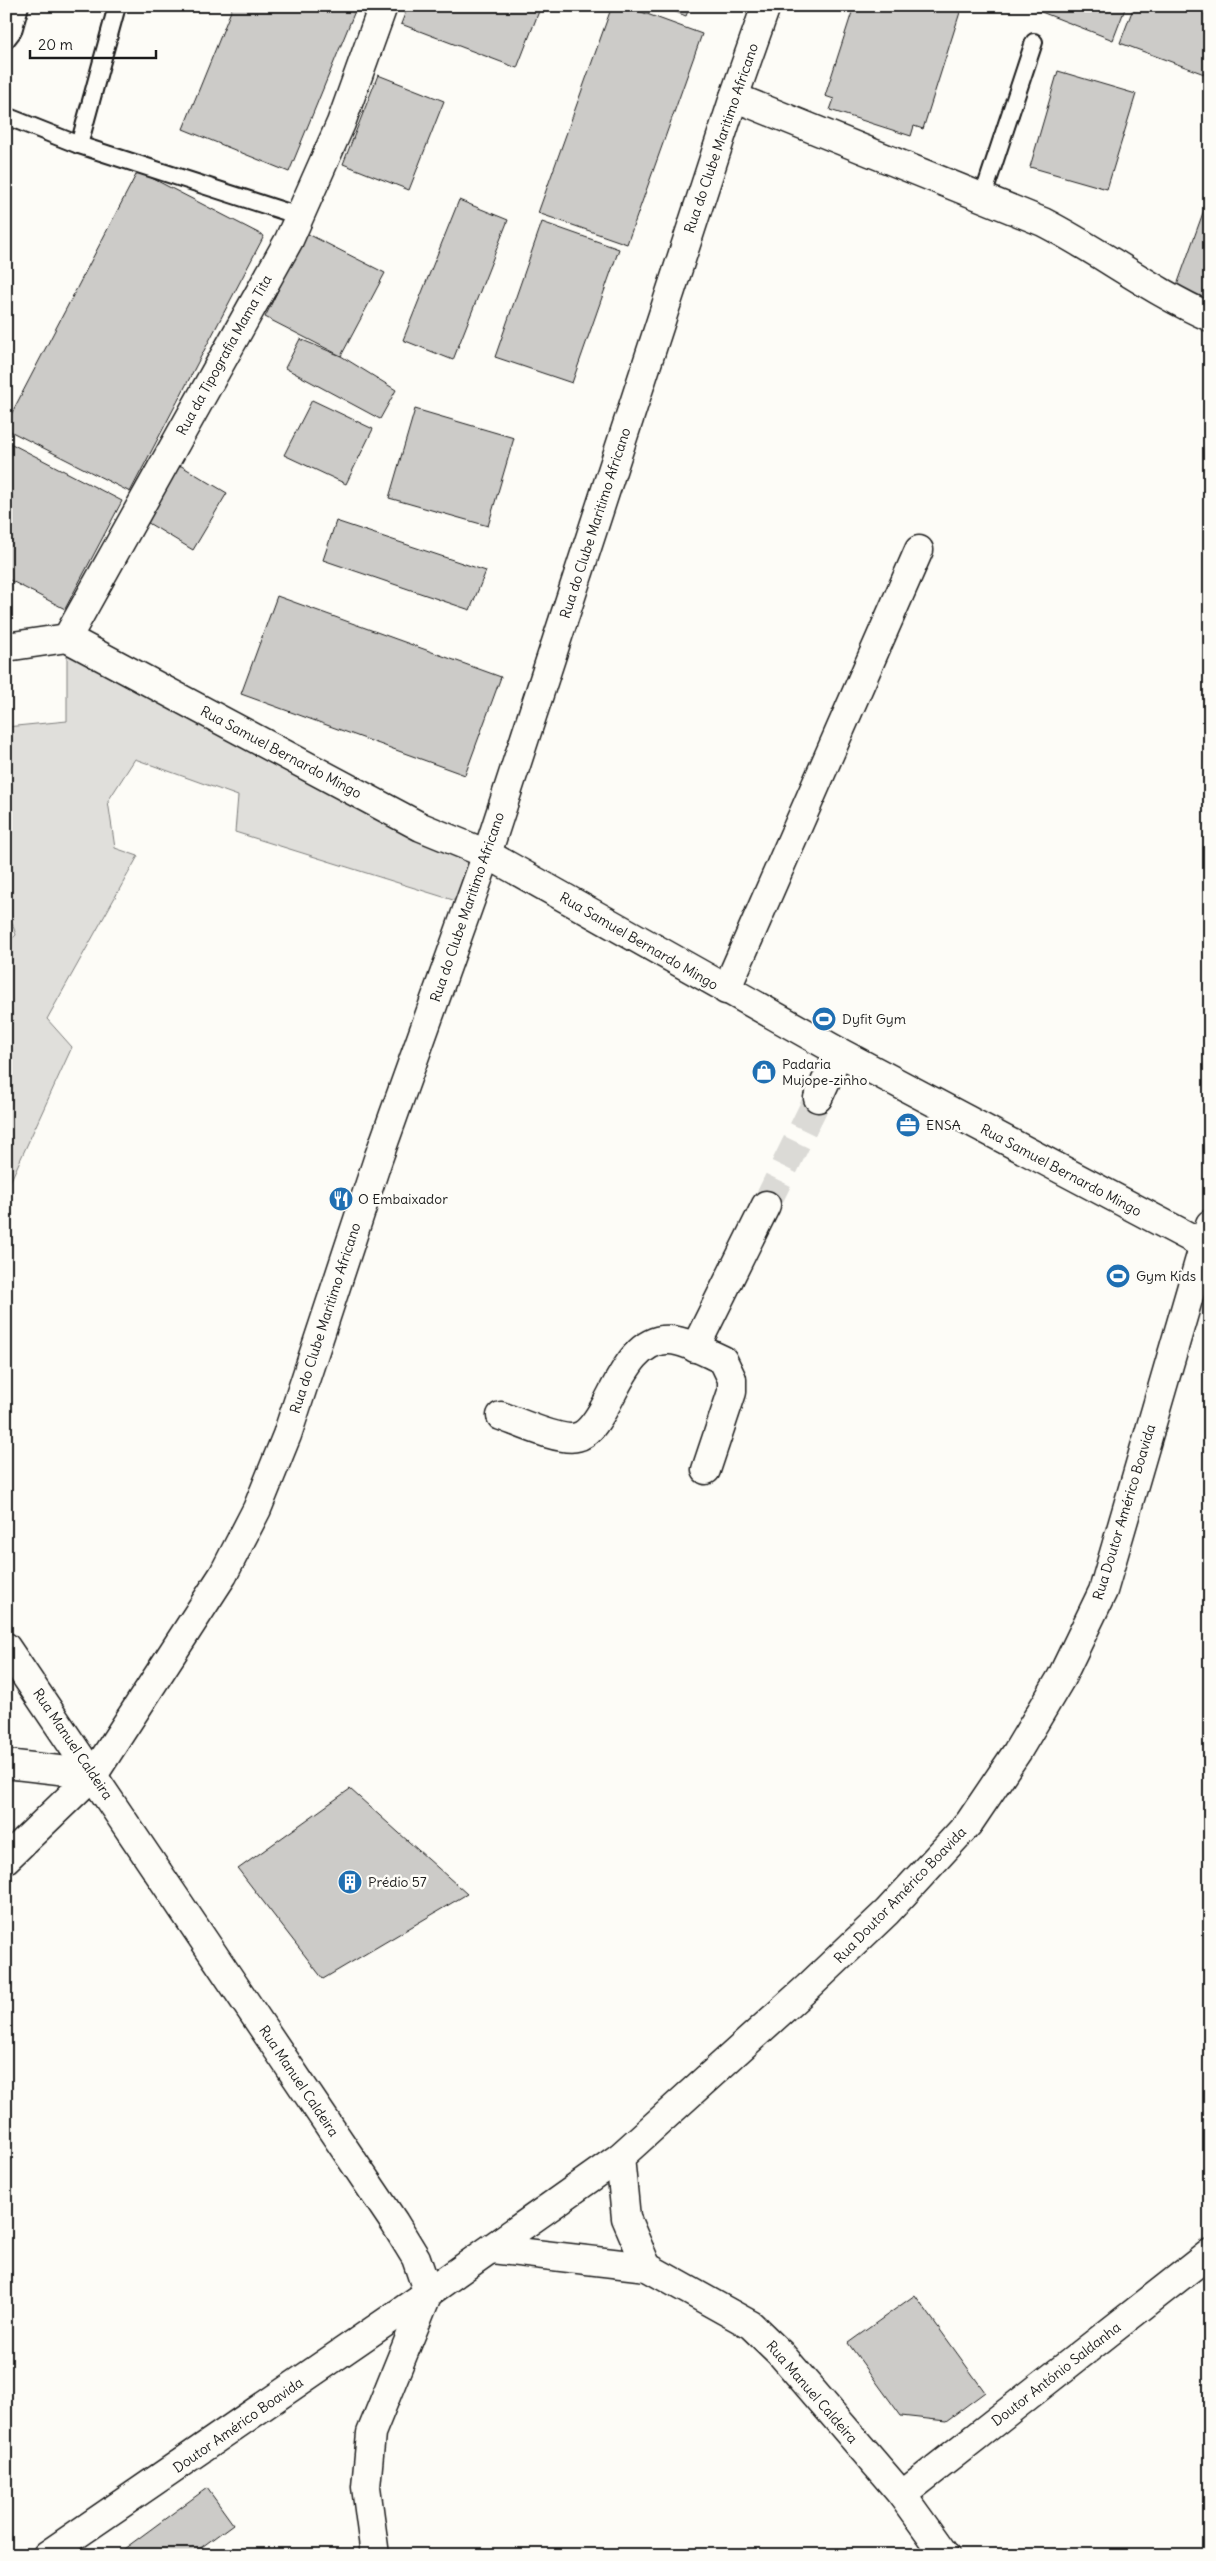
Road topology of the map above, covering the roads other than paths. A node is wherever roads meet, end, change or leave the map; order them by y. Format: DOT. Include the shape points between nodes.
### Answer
graph roads {
  1 [pos="20,6"];
  2 [pos="117,6"];
  3 [pos="383,6"];
  4 [pos="766,6"];
  5 [pos="6,40"];
  6 [pos="1034,42"];
  7 [pos="734,97"];
  8 [pos="6,116"];
  9 [pos="79,145"];
  10 [pos="983,196"];
  11 [pos="299,216"];
  12 [pos="1210,317"];
  13 [pos="919,550"];
  14 [pos="67,638"];
  15 [pos="6,647"];
  16 [pos="487,854"];
  17 [pos="726,990"];
  18 [pos="839,1052"];
  19 [pos="818,1098"];
  20 [pos="766,1205"];
  21 [pos="1208,1239"];
  22 [pos="696,1348"];
  23 [pos="501,1416"];
  24 [pos="706,1470"];
  25 [pos="6,1647"];
  26 [pos="6,1764"];
  27 [pos="94,1774"];
  28 [pos="6,1859"];
  29 [pos="620,2157"];
  30 [pos="492,2249"];
  31 [pos="1210,2253"];
  32 [pos="647,2268"];
  33 [pos="428,2293"];
  34 [pos="902,2495"];
  35 [pos="48,2555"];
  36 [pos="375,2555"];
  37 [pos="945,2555"];
  1 -- 5 [label="lane" via="13,31"];
  2 -- 9 [label="lane"];
  3 -- 11 [label="street, Rua da Tipografia Mama Tita" via="341,123"];
  4 -- 7 [label="street, Rua do Clube Maritimo Africano"];
  6 -- 10 [label="lane"];
  7 -- 10 [label="street"];
  7 -- 16 [label="street, Rua do Clube Maritimo Africano"];
  8 -- 9 [label="lane"];
  9 -- 11 [label="lane"];
  10 -- 12 [label="street" via="1083,243 1169,297"];
  11 -- 14 [label="street, Rua da Tipografia Mama Tita" via="289,240"];
  13 -- 17 [label="street"];
  14 -- 15 [label="street"];
  14 -- 16 [label="street, Rua Samuel Bernardo Mingo" via="421,827"];
  16 -- 17 [label="street, Rua Samuel Bernardo Mingo"];
  16 -- 27 [label="street, Rua do Clube Maritimo Africano" via="378,1159 286,1435 257,1509 223,1574"];
  17 -- 18 [label="street, Rua Samuel Bernardo Mingo"];
  18 -- 19 [label="street"];
  18 -- 21 [label="street, Rua Samuel Bernardo Mingo"];
  20 -- 22 [label="street"];
  21 -- 29 [label="street, Rua Doutor Américo Boavida" via="1103,1591 1061,1678 1018,1752 970,1823 887,1912"];
  22 -- 23 [label="street" via="670,1340 651,1342 640,1349 600,1415 588,1431 576,1438 561,1437"];
  22 -- 24 [label="street" via="723,1360 732,1379 732,1392"];
  25 -- 27 [label="street, Rua Manuel Caldeira"];
  26 -- 27 [label="street"];
  27 -- 28 [label="street, Rua do Clube Maritimo Africano"];
  27 -- 33 [label="street, Rua Manuel Caldeira" via="394,2222 416,2258"];
  29 -- 30 [label="street, Rua Doutor Américo Boavida"];
  29 -- 32 [label="street" via="626,2218"];
  30 -- 32 [label="street, Rua Manuel Caldeira"];
  30 -- 33 [label="street, Doutor Américo Boavida"];
  31 -- 34 [label="street, Doutor António Saldanha"];
  32 -- 34 [label="street, Rua Manuel Caldeira" via="751,2325 781,2354"];
  33 -- 35 [label="street, Doutor Américo Boavida"];
  33 -- 36 [label="street" via="371,2433 366,2487"];
  34 -- 37 [label="street, Rua Manuel Caldeira"];
}
